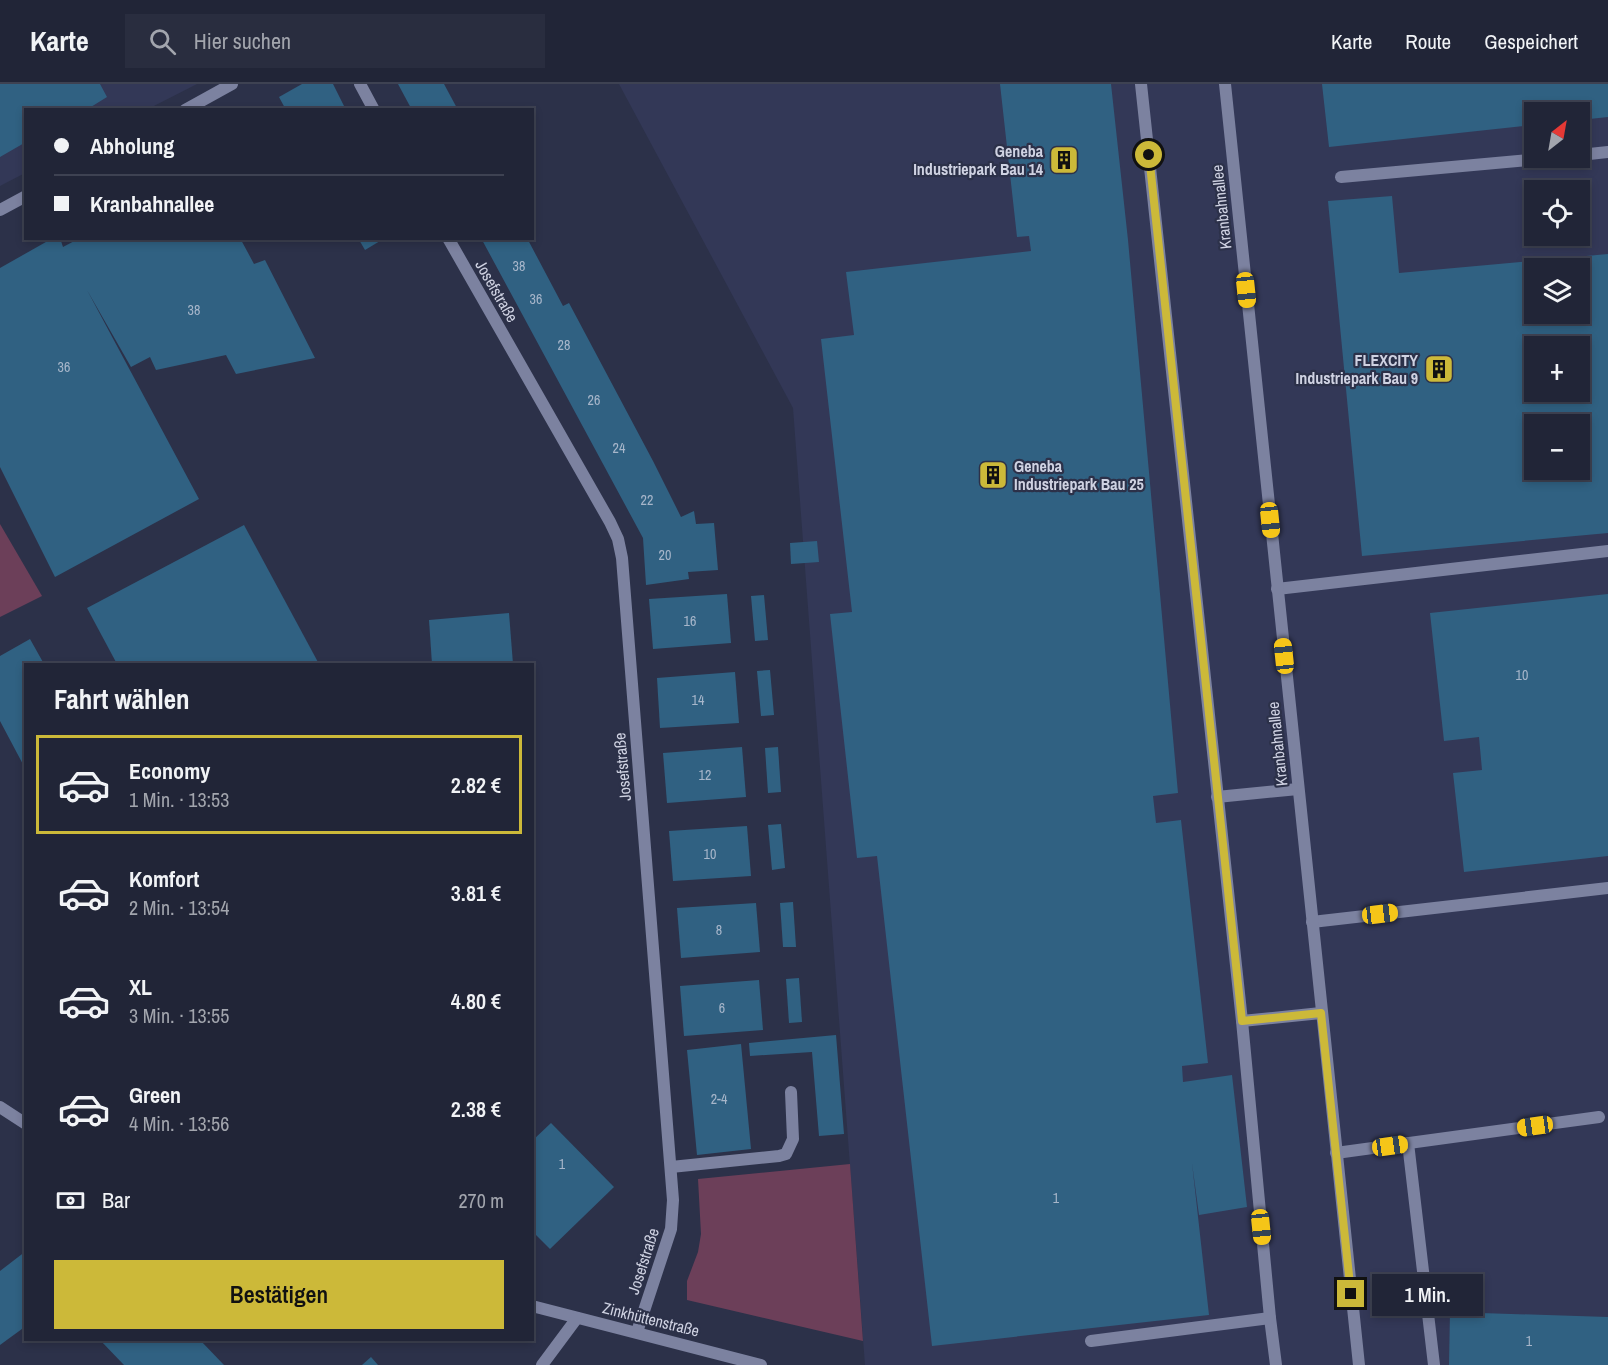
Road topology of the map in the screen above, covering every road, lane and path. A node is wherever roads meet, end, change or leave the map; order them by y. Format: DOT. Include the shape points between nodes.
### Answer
graph roads {
  1 [pos="232,84"];
  2 [pos="360,84"];
  3 [pos="1141,84"];
  4 [pos="1225,84"];
  5 [pos="189,108"];
  6 [pos="373,108"];
  7 [pos="1608,152"];
  8 [pos="1590,154"];
  9 [pos="1524,160"];
  10 [pos="1341,177"];
  11 [pos="24,197"];
  12 [pos="0,210"];
  13 [pos="449,240"];
  14 [pos="1608,551"];
  15 [pos="1277,589"];
  16 [pos="1298,789"];
  17 [pos="1217,797"];
  18 [pos="1608,888"];
  19 [pos="1312,922"];
  20 [pos="1321,1013"];
  21 [pos="1242,1021"];
  22 [pos="791,1092"];
  23 [pos="0,1107"];
  24 [pos="1599,1117"];
  25 [pos="24,1123"];
  26 [pos="1408,1143"];
  27 [pos="1336,1153"];
  28 [pos="671,1167"];
  29 [pos="534,1307"];
  30 [pos="577,1318"];
  31 [pos="1270,1318"];
  32 [pos="637,1332"];
  33 [pos="1091,1341"];
  34 [pos="542,1365"];
  35 [pos="762,1365"];
  36 [pos="1276,1365"];
  37 [pos="1359,1365"];
  38 [pos="1434,1365"];
  1 -- 5 [label="street"];
  2 -- 6 [label="street"];
  3 -- 17 [label="street"];
  4 -- 15 [label="street, Kranbahnallee"];
  7 -- 8 [label="street"];
  9 -- 10 [label="street"];
  11 -- 12 [label="street"];
  13 -- 28 [label="street, Josefstraße" via="618,538"];
  14 -- 15 [label="street"];
  15 -- 16 [label="street, Kranbahnallee"];
  16 -- 17 [label="street"];
  16 -- 19 [label="street, Kranbahnallee"];
  17 -- 21 [label="street"];
  18 -- 19 [label="street"];
  19 -- 20 [label="street, Kranbahnallee"];
  20 -- 21 [label="street"];
  20 -- 27 [label="street, Kranbahnallee"];
  21 -- 31 [label="street"];
  22 -- 28 [label="street" via="793,1138 786,1154"];
  23 -- 25 [label="street"];
  24 -- 26 [label="street"];
  26 -- 27 [label="street"];
  26 -- 38 [label="street"];
  27 -- 37 [label="street, Kranbahnallee"];
  28 -- 32 [label="street, Josefstraße" via="671,1229"];
  29 -- 30 [label="street, Zinkhüttenstraße"];
  30 -- 32 [label="street, Zinkhüttenstraße"];
  30 -- 34 [label="street"];
  31 -- 33 [label="street"];
  31 -- 36 [label="street"];
  32 -- 35 [label="street, Zinkhüttenstraße"];
}
